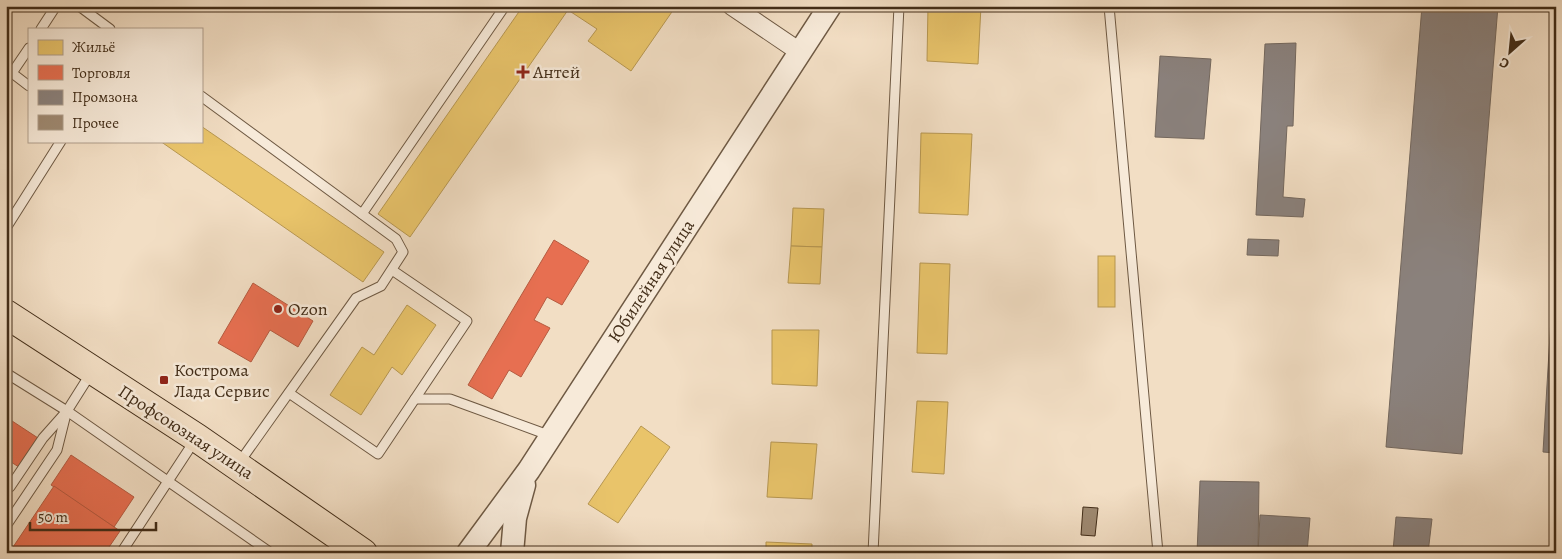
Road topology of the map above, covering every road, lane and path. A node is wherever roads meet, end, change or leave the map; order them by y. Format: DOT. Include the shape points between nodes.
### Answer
graph roads {
  1 [pos="56,6"];
  2 [pos="79,6"];
  3 [pos="505,6"];
  4 [pos="732,6"];
  5 [pos="830,6"];
  6 [pos="898,6"];
  7 [pos="1109,6"];
  8 [pos="43,28"];
  9 [pos="109,28"];
  10 [pos="28,49"];
  11 [pos="800,52"];
  12 [pos="28,85"];
  13 [pos="202,97"];
  14 [pos="60,142"];
  15 [pos="362,214"];
  16 [pos="6,228"];
  17 [pos="392,270"];
  18 [pos="6,314"];
  19 [pos="92,371"];
  20 [pos="6,373"];
  21 [pos="289,393"];
  22 [pos="415,399"];
  23 [pos="67,411"];
  24 [pos="551,436"];
  25 [pos="196,438"];
  26 [pos="237,466"];
  27 [pos="529,470"];
  28 [pos="168,481"];
  29 [pos="10,487"];
  30 [pos="6,526"];
  31 [pos="121,553"];
  32 [pos="271,553"];
  33 [pos="364,553"];
  34 [pos="468,553"];
  35 [pos="512,553"];
  36 [pos="873,553"];
  37 [pos="1158,553"];
  1 -- 8 [label="lane"];
  2 -- 9 [label="lane"];
  3 -- 15 [label="lane"];
  4 -- 11 [label="street"];
  5 -- 11 [label="street, Юбилейная улица"];
  6 -- 36 [label="lane"];
  7 -- 37 [label="lane"];
  10 -- 12 [label="lane" via="12,72"];
  11 -- 24 [label="street, Юбилейная улица"];
  13 -- 15 [label="lane"];
  14 -- 16 [label="lane"];
  15 -- 17 [label="lane" via="396,239 403,252"];
  17 -- 21 [label="lane" via="381,286 356,298"];
  17 -- 22 [label="lane" via="467,321"];
  18 -- 19 [label="highway, Профсоюзная улица"];
  19 -- 23 [label="lane"];
  19 -- 25 [label="highway, Профсоюзная улица"];
  20 -- 23 [label="lane"];
  21 -- 22 [label="lane" via="378,454"];
  21 -- 26 [label="lane"];
  22 -- 24 [label="lane" via="450,399"];
  23 -- 28 [label="lane"];
  23 -- 29 [label="lane" via="43,438"];
  23 -- 30 [label="lane" via="57,450"];
  24 -- 27 [label="street, Юбилейная улица"];
  25 -- 26 [label="highway, Профсоюзная улица"];
  25 -- 28 [label="lane"];
  26 -- 33 [label="highway, Профсоюзная улица"];
  27 -- 34 [label="street, Юбилейная улица"];
  27 -- 35 [label="street" via="515,518"];
  28 -- 31 [label="lane"];
  28 -- 32 [label="lane"];
}
